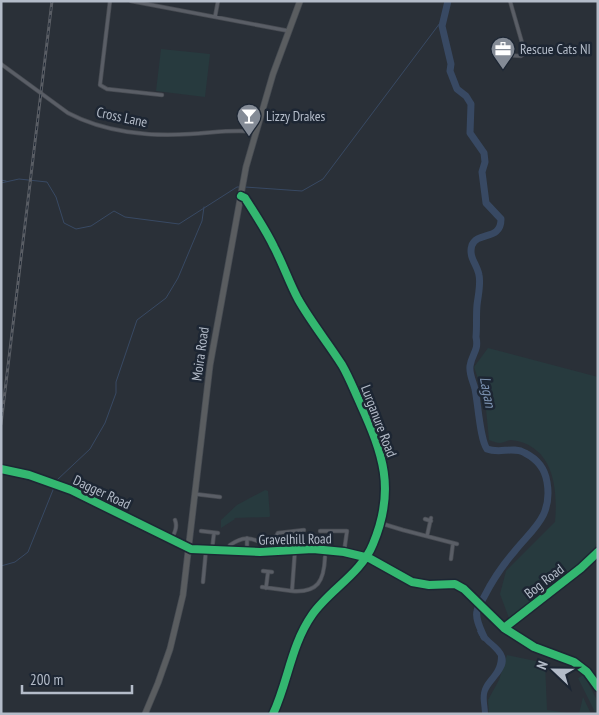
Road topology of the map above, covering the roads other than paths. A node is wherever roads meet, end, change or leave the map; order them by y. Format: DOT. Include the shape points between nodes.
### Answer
graph roads {
  1 [pos="110,1"];
  2 [pos="131,1"];
  3 [pos="218,1"];
  4 [pos="300,1"];
  5 [pos="510,1"];
  6 [pos="215,16"];
  7 [pos="289,31"];
  8 [pos="498,58"];
  9 [pos="1,64"];
  10 [pos="162,95"];
  11 [pos="256,132"];
  12 [pos="242,190"];
  13 [pos="1,469"];
  14 [pos="195,494"];
  15 [pos="220,497"];
  16 [pos="425,519"];
  17 [pos="175,520"];
  18 [pos="380,523"];
  19 [pos="304,530"];
  20 [pos="201,531"];
  21 [pos="320,531"];
  22 [pos="427,536"];
  23 [pos="247,538"];
  24 [pos="171,540"];
  25 [pos="263,544"];
  26 [pos="230,545"];
  27 [pos="188,548"];
  28 [pos="206,550"];
  29 [pos="212,550"];
  30 [pos="295,550"];
  31 [pos="276,551"];
  32 [pos="247,552"];
  33 [pos="344,552"];
  34 [pos="598,552"];
  35 [pos="325,557"];
  36 [pos="367,558"];
  37 [pos="451,559"];
  38 [pos="263,571"];
  39 [pos="205,579"];
  40 [pos="292,591"];
  41 [pos="504,628"];
  42 [pos="598,687"];
  43 [pos="145,714"];
  44 [pos="273,714"];
  1 -- 10 [label="street" via="100,85 107,89"];
  2 -- 6 [label="street"];
  3 -- 6 [label="street"];
  4 -- 7 [label="highway, Moira Road"];
  5 -- 8 [label="street" via="525,53"];
  6 -- 7 [label="street"];
  7 -- 11 [label="highway, Moira Road"];
  9 -- 11 [label="street, Cross Lane" via="68,113 113,128 163,135 240,130"];
  11 -- 12 [label="highway, Moira Road"];
  12 -- 14 [label="highway, Moira Road" via="214,338"];
  12 -- 18 [label="street, Lurganure Road" via="270,239 299,301 343,367 370,424 386,480"];
  13 -- 24 [label="street, Dagger Road" via="53,483"];
  14 -- 15 [label="street"];
  14 -- 27 [label="highway, Moira Road"];
  16 -- 22 [label="street" via="431,520"];
  17 -- 24 [label="street"];
  18 -- 22 [label="street"];
  18 -- 36 [label="street, Lurganure Road"];
  19 -- 31 [label="street" via="278,533"];
  20 -- 29 [label="street" via="216,533"];
  21 -- 33 [label="street" via="347,531"];
  22 -- 37 [label="street" via="455,543"];
  23 -- 25 [label="street"];
  23 -- 26 [label="street"];
  23 -- 32 [label="street"];
  24 -- 27 [label="street, Dagger Road"];
  27 -- 28 [label="street, Gravelhill Road"];
  27 -- 43 [label="highway, Moira Road" via="183,595 170,649"];
  28 -- 29 [label="street, Gravelhill Road"];
  28 -- 39 [label="street"];
  29 -- 32 [label="street, Gravelhill Road"];
  30 -- 31 [label="street, Gravelhill Road"];
  30 -- 33 [label="street, Gravelhill Road"];
  30 -- 40 [label="street"];
  31 -- 32 [label="street, Gravelhill Road"];
  33 -- 36 [label="street, Gravelhill Road"];
  34 -- 41 [label="street, Bog Road"];
  35 -- 40 [label="street" via="323,576 314,587 305,592"];
  36 -- 41 [label="street, Gravelhill Road" via="412,582 455,584 464,588"];
  36 -- 44 [label="street, Lurganure Road" via="320,605 307,623"];
  38 -- 40 [label="street" via="270,572 264,588"];
  41 -- 42 [label="street, Gravelhill Road" via="534,647 574,662"];
}
